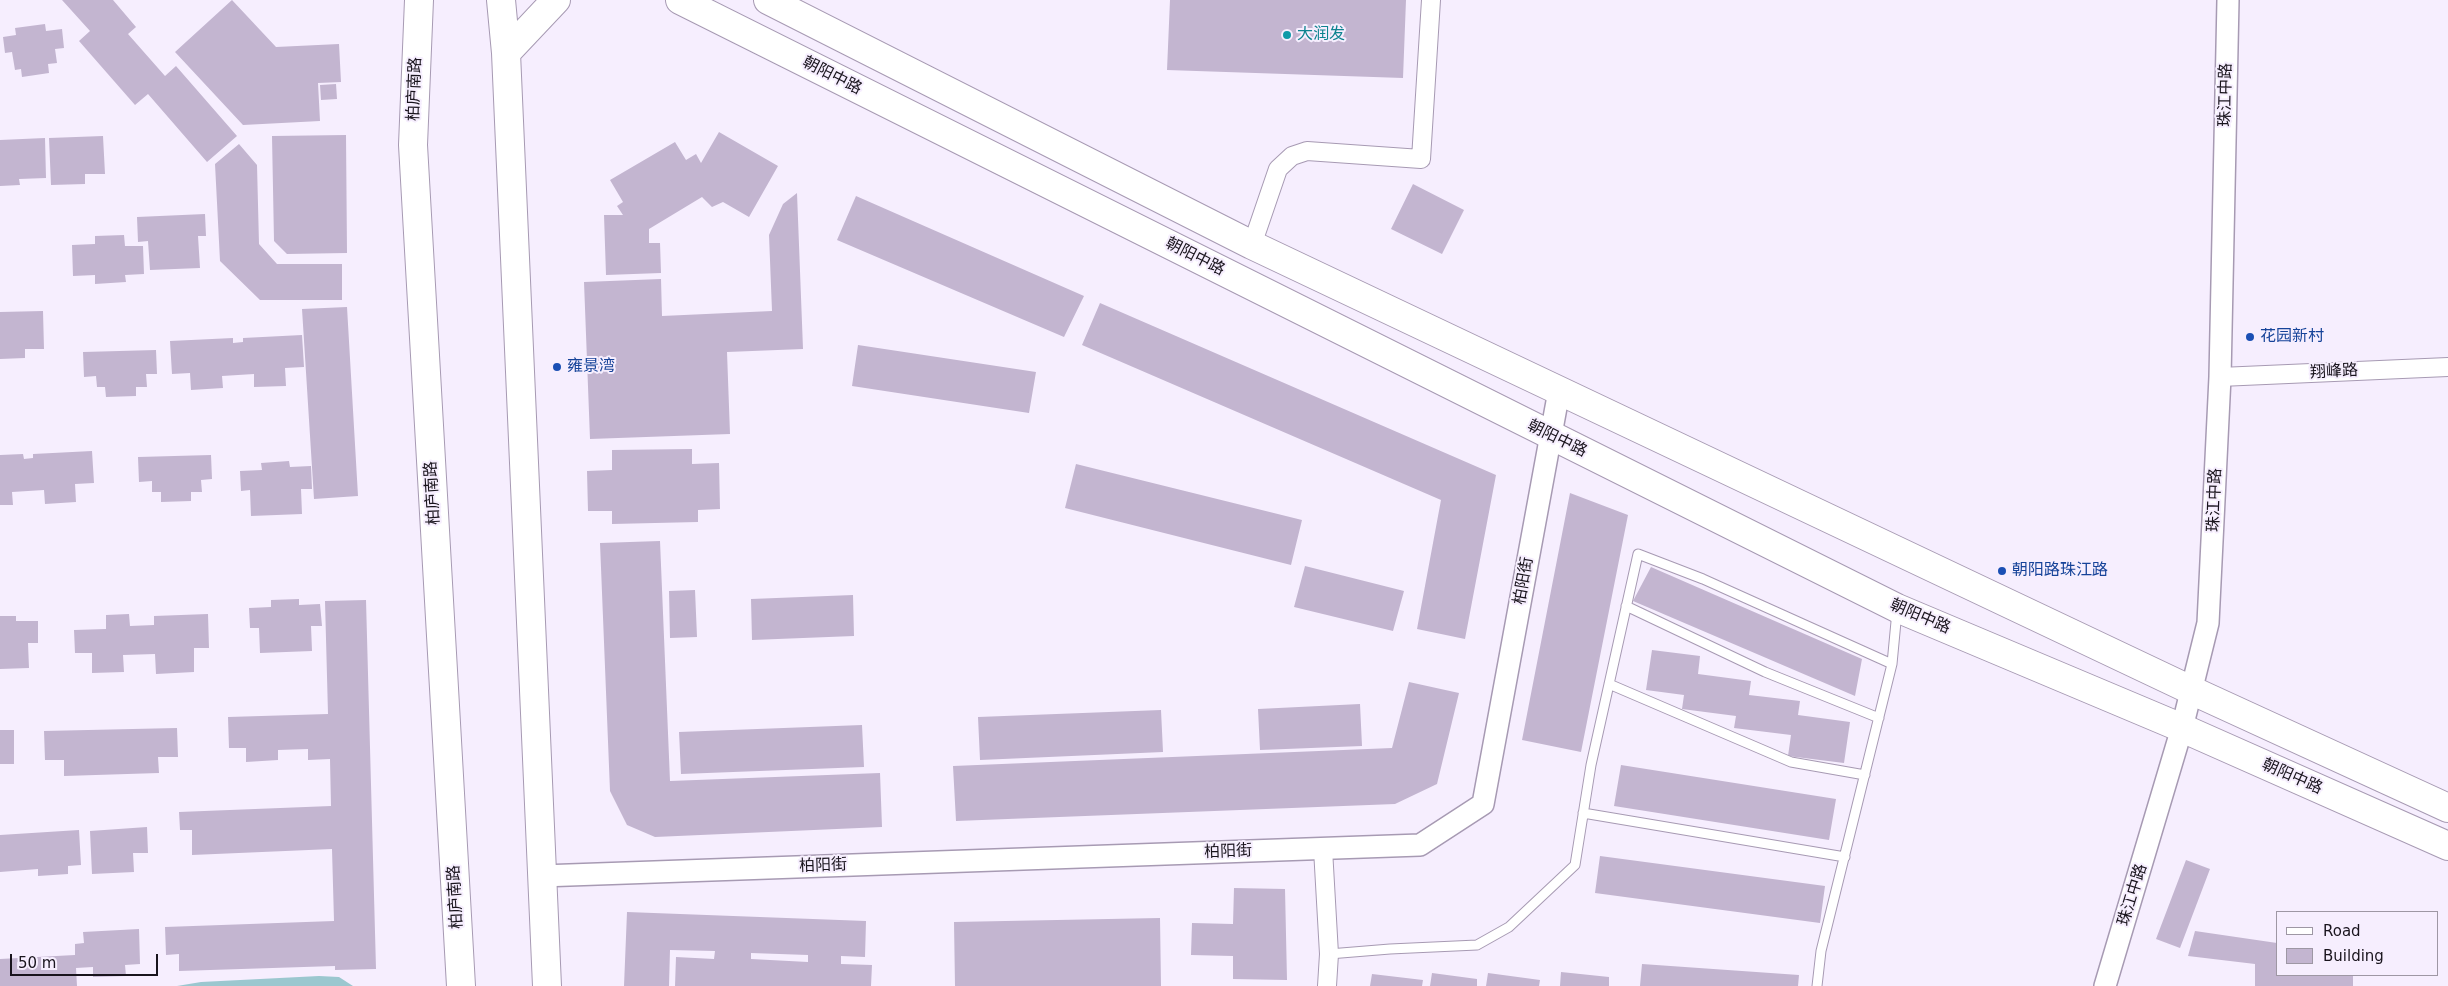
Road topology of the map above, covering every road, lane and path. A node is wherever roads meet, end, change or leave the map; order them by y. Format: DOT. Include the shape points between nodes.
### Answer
graph roads {
  1 [pos="419,0"];
  2 [pos="501,0"];
  3 [pos="556,0"];
  4 [pos="680,0"];
  5 [pos="768,0"];
  6 [pos="1431,0"];
  7 [pos="2228,0"];
  8 [pos="506,53"];
  9 [pos="1252,245"];
  10 [pos="2448,367"];
  11 [pos="2220,377"];
  12 [pos="1559,391"];
  13 [pos="1551,436"];
  14 [pos="1626,606"];
  15 [pos="1897,608"];
  16 [pos="1892,664"];
  17 [pos="1609,684"];
  18 [pos="2193,691"];
  19 [pos="1879,718"];
  20 [pos="2182,728"];
  21 [pos="1865,775"];
  22 [pos="2448,808"];
  23 [pos="1583,813"];
  24 [pos="2448,846"];
  25 [pos="1323,849"];
  26 [pos="1845,858"];
  27 [pos="540,876"];
  28 [pos="1329,954"];
  29 [pos="461,986"];
  30 [pos="547,986"];
  31 [pos="1327,986"];
  32 [pos="1817,986"];
  33 [pos="2106,986"];
  1 -- 29 [label="main road, 柏庐南路" via="413,145"];
  2 -- 8 [label="main road"];
  3 -- 8 [label="main road"];
  4 -- 13 [label="main road, 朝阳中路"];
  5 -- 9 [label="main road"];
  6 -- 9 [label="street" via="1421,159 1308,151 1292,156 1278,169"];
  7 -- 11 [label="street, 珠江中路"];
  8 -- 27 [label="main road"];
  9 -- 12 [label="main road"];
  10 -- 11 [label="street, 翔峰路"];
  11 -- 18 [label="street, 珠江中路" via="2208,623"];
  12 -- 13 [label="street, 柏阳街"];
  12 -- 18 [label="main road"];
  13 -- 15 [label="main road, 朝阳中路"];
  13 -- 25 [label="street, 柏阳街" via="1483,804 1420,845"];
  14 -- 16 [label="lane" via="1638,554 1703,579"];
  14 -- 17 [label="lane"];
  14 -- 19 [label="lane" via="1765,672"];
  15 -- 16 [label="lane"];
  15 -- 20 [label="main road, 朝阳中路"];
  16 -- 19 [label="lane"];
  17 -- 21 [label="lane" via="1790,762"];
  17 -- 23 [label="lane"];
  18 -- 20 [label="street, 珠江中路"];
  18 -- 22 [label="main road"];
  19 -- 21 [label="lane"];
  20 -- 24 [label="main road, 朝阳中路"];
  20 -- 33 [label="street, 珠江中路"];
  21 -- 26 [label="lane"];
  23 -- 26 [label="lane"];
  23 -- 28 [label="lane" via="1575,865 1509,927 1477,945"];
  25 -- 27 [label="street, 柏阳街"];
  25 -- 28 [label="street"];
  26 -- 32 [label="lane" via="1821,951"];
  27 -- 30 [label="main road"];
  28 -- 31 [label="street"];
}
